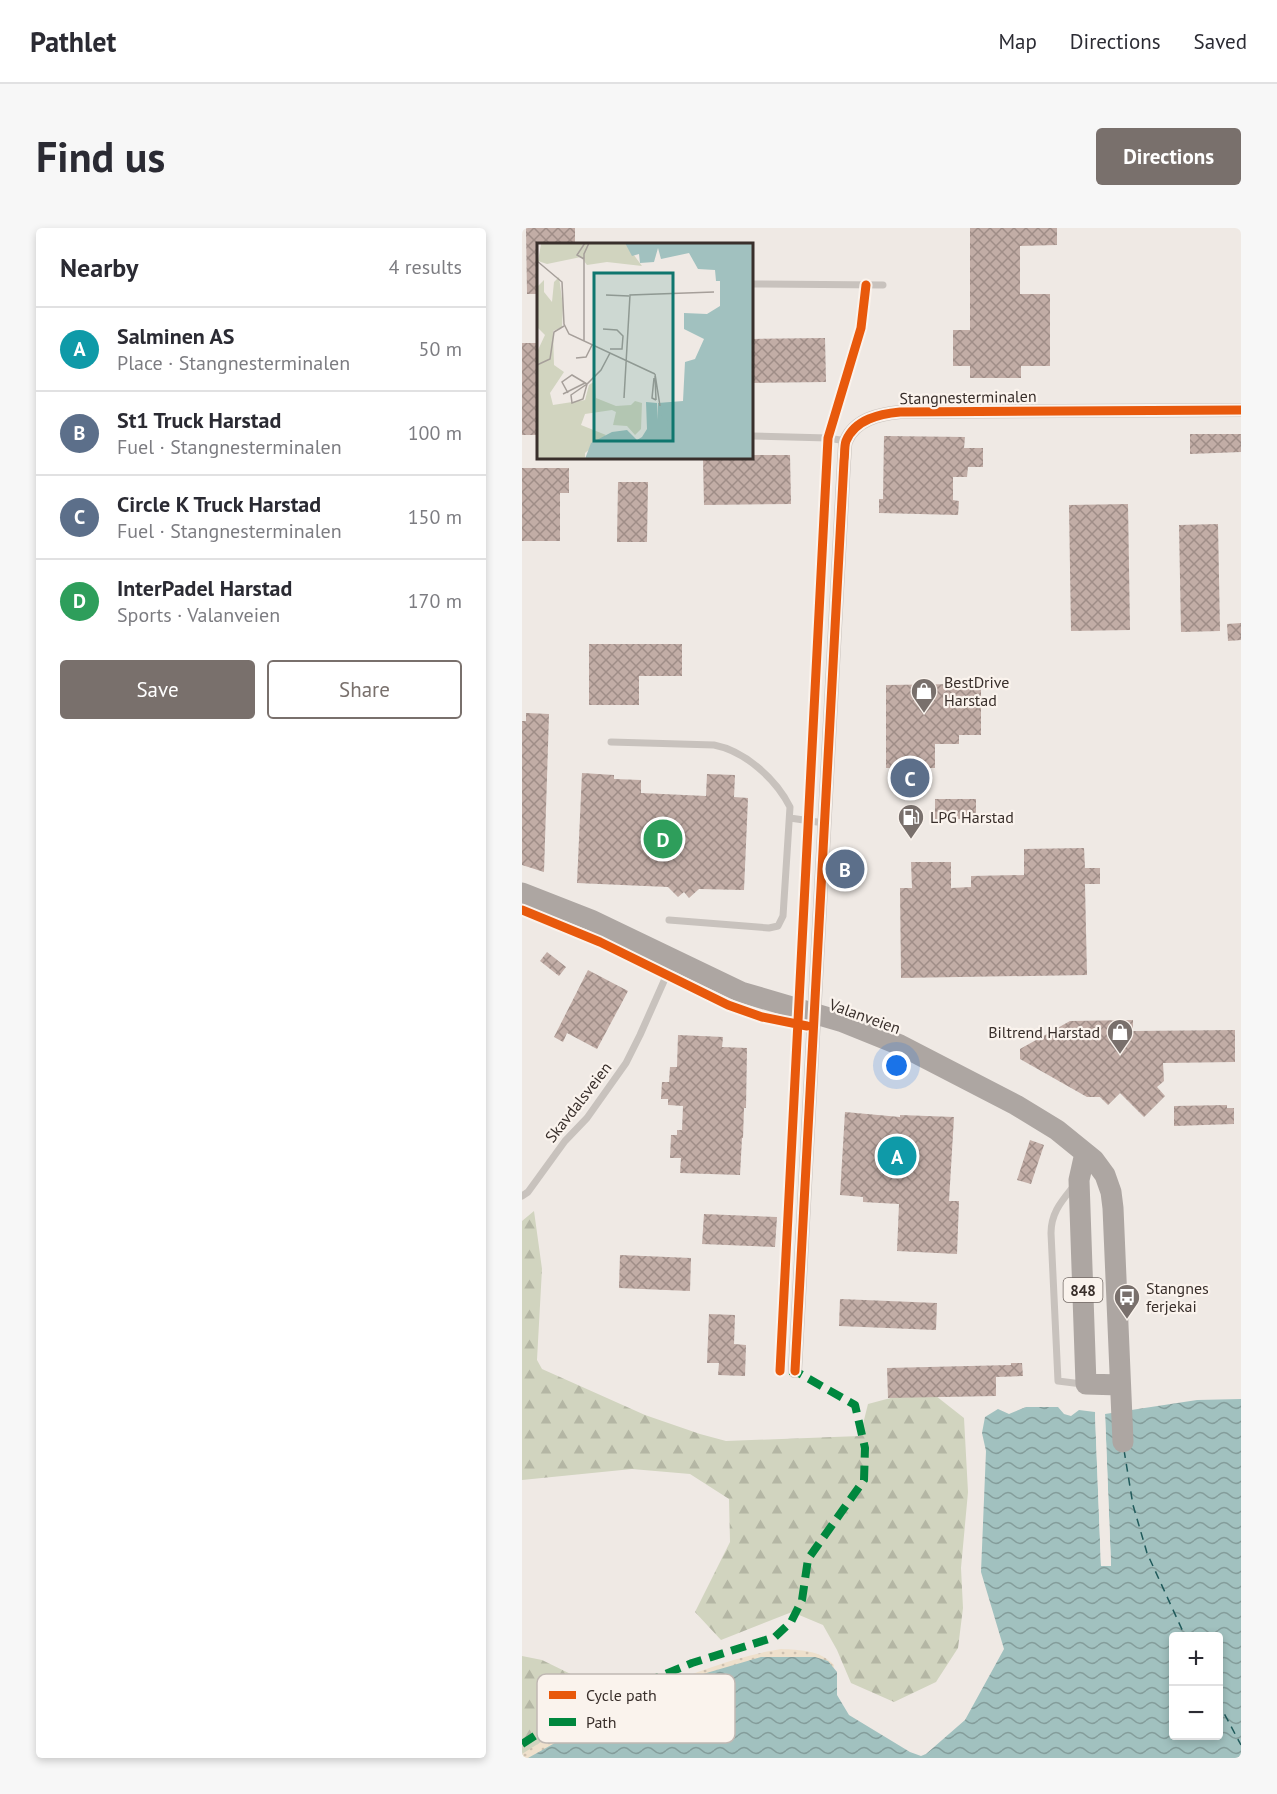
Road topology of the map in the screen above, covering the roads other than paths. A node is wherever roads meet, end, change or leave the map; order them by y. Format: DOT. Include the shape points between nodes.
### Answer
graph roads {
  1 [pos="753,284"];
  2 [pos="883,285"];
  3 [pos="1241,410"];
  4 [pos="753,436"];
  5 [pos="846,441"];
  6 [pos="610,742"];
  7 [pos="790,818"];
  8 [pos="824,823"];
  9 [pos="522,893"];
  10 [pos="669,920"];
  11 [pos="673,960"];
  12 [pos="813,1014"];
  13 [pos="1085,1153"];
  14 [pos="1079,1180"];
  15 [pos="525,1194"];
  16 [pos="795,1371"];
  17 [pos="1086,1384"];
  18 [pos="1120,1394"];
  19 [pos="1123,1442"];
  1 -- 2 [label="lane"];
  3 -- 5 [label="street, Stangnesterminalen" via="884,413 856,426"];
  4 -- 5 [label="lane"];
  5 -- 8 [label="street"];
  6 -- 7 [label="lane" via="730,748 782,791 790,807"];
  7 -- 8 [label="lane"];
  7 -- 10 [label="lane" via="783,916 778,926"];
  8 -- 12 [label="street"];
  9 -- 11 [label="main road, Valanveien / 848" via="591,920"];
  11 -- 12 [label="main road, Valanveien / 848" via="741,992"];
  11 -- 15 [label="lane, Skavdalsveien" via="626,1063"];
  12 -- 13 [label="main road, Valanveien / 848" via="873,1034 930,1060 1058,1130"];
  12 -- 16 [label="street"];
  13 -- 14 [label="main road, 848"];
  13 -- 18 [label="main road, 848" via="1105,1174 1111,1192"];
  14 -- 17 [label="main road, 848"];
  14 -- 17 [label="lane" via="1055,1209 1051,1233 1058,1382"];
  17 -- 18 [label="main road"];
  18 -- 19 [label="main road, 848"];
}
